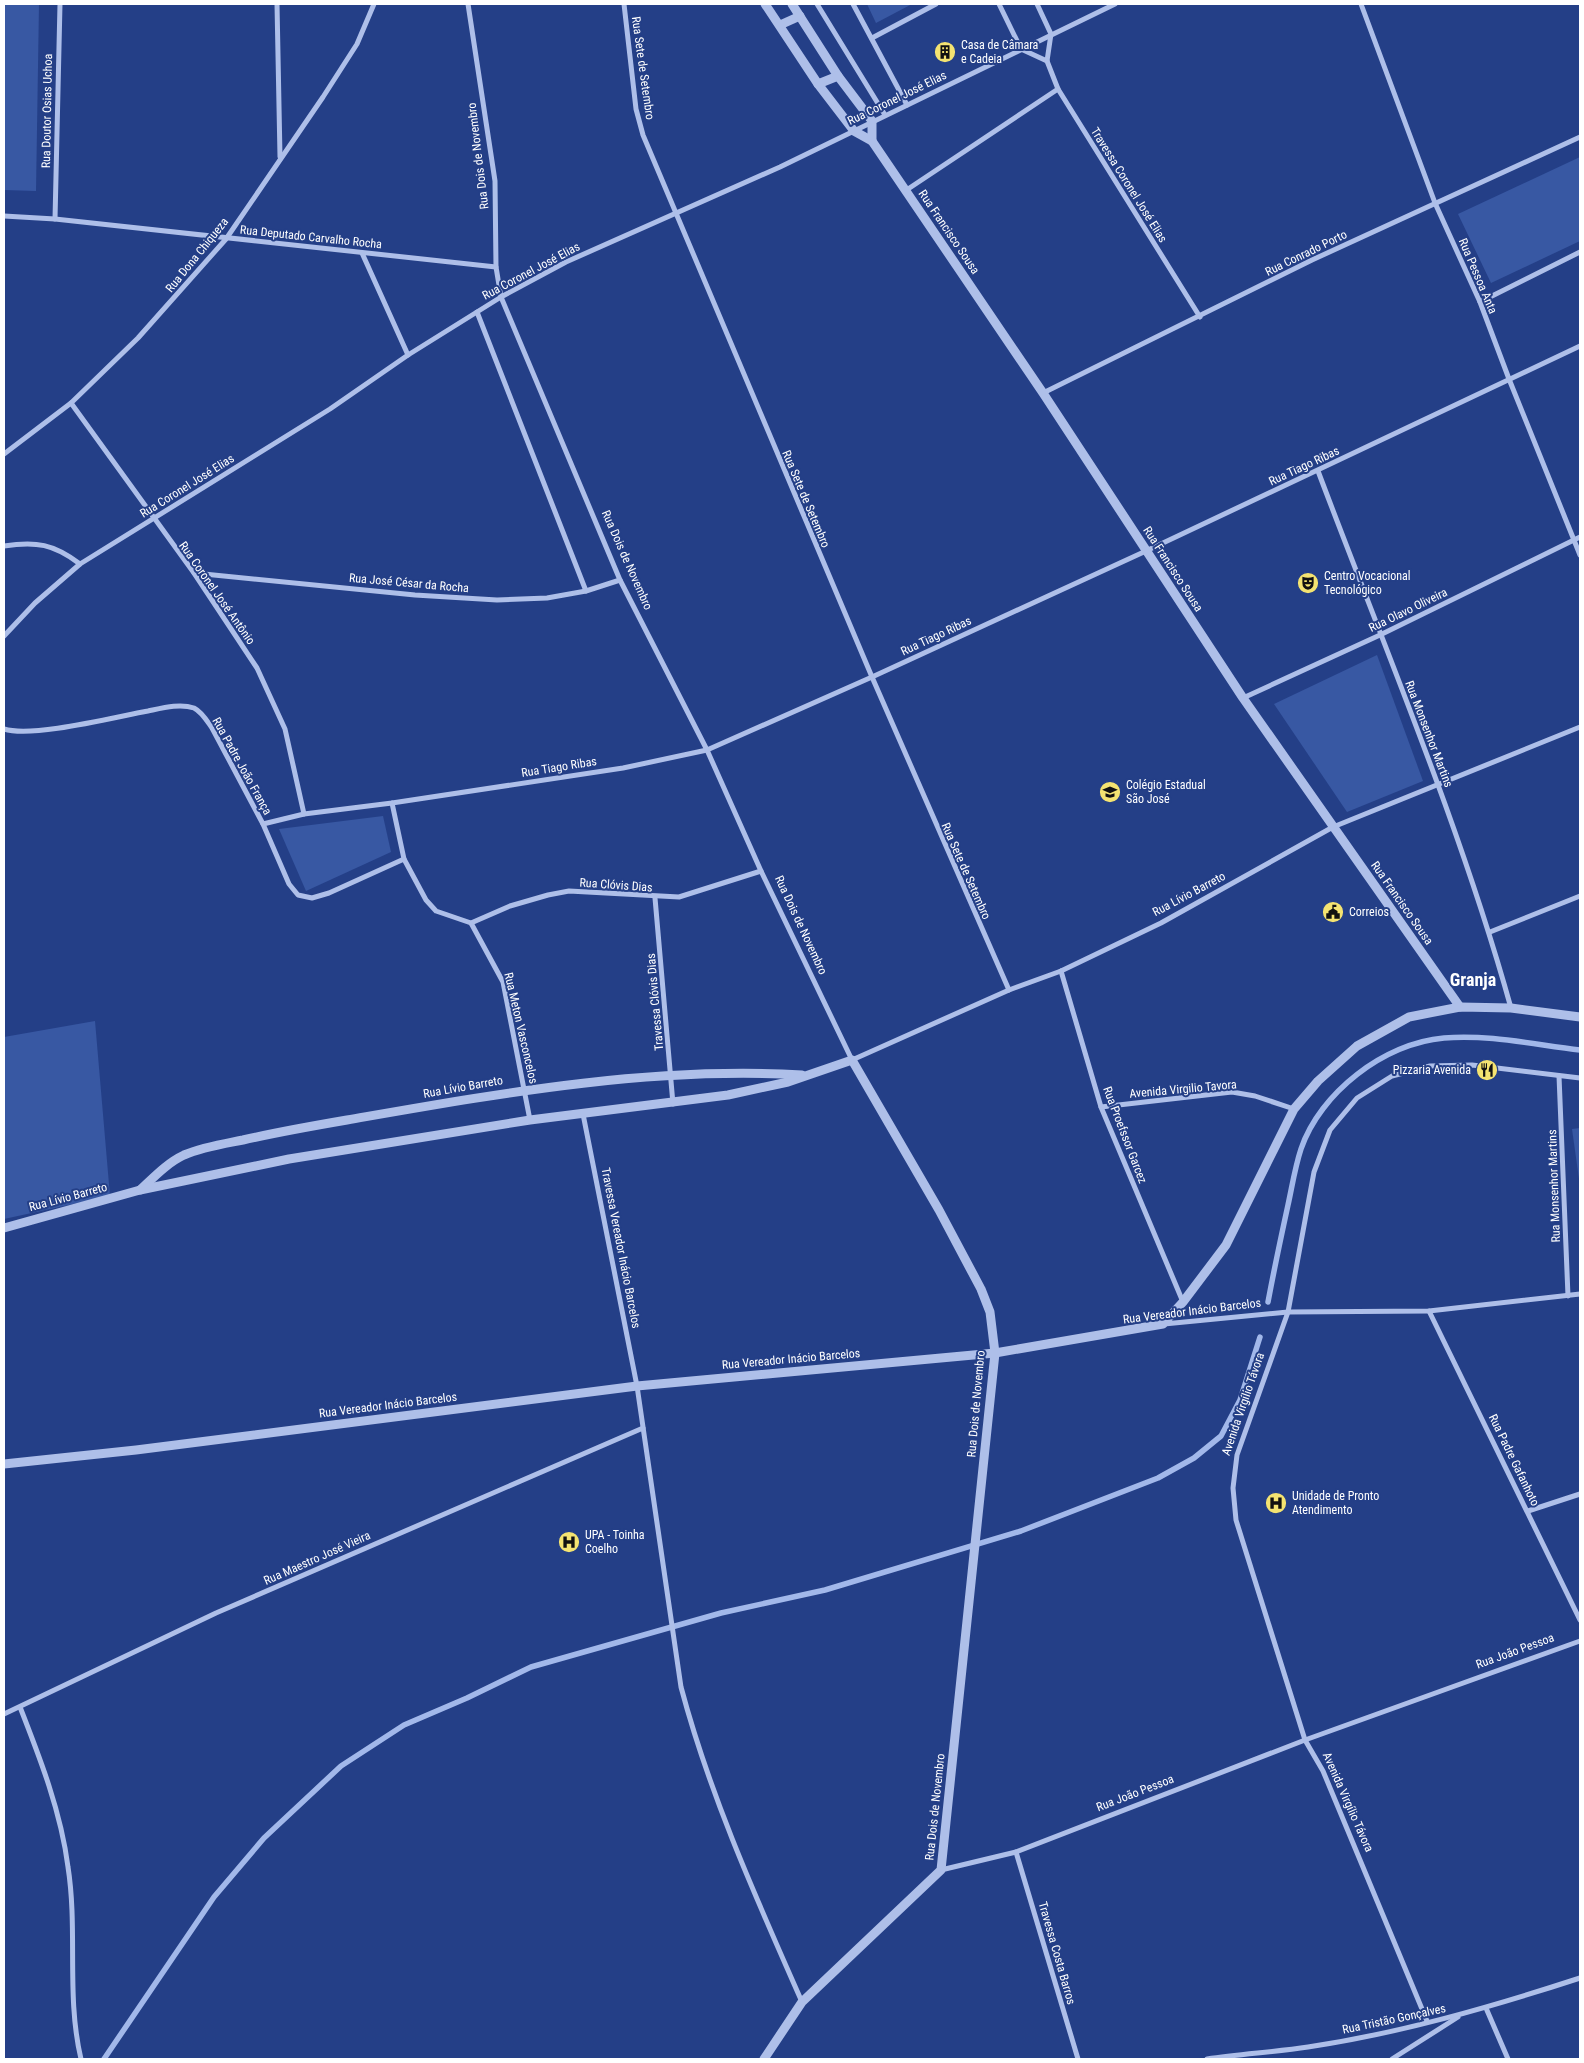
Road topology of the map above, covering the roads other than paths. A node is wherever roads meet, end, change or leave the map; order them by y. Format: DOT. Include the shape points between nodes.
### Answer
graph roads {
  1 [pos="60,4"];
  2 [pos="276,4"];
  3 [pos="374,4"];
  4 [pos="468,4"];
  5 [pos="624,4"];
  6 [pos="765,4"];
  7 [pos="792,4"];
  8 [pos="817,4"];
  9 [pos="853,4"];
  10 [pos="936,4"];
  11 [pos="999,4"];
  12 [pos="1037,4"];
  13 [pos="1115,4"];
  14 [pos="1361,4"];
  15 [pos="800,16"];
  16 [pos="780,26"];
  17 [pos="1051,34"];
  18 [pos="872,38"];
  19 [pos="1021,49"];
  20 [pos="1047,61"];
  21 [pos="838,76"];
  22 [pos="818,84"];
  23 [pos="1058,89"];
  24 [pos="907,105"];
  25 [pos="885,115"];
  26 [pos="872,122"];
  27 [pos="854,131"];
  28 [pos="1580,137"];
  29 [pos="872,141"];
  30 [pos="280,158"];
  31 [pos="905,191"];
  32 [pos="1435,203"];
  33 [pos="674,213"];
  34 [pos="4,216"];
  35 [pos="55,219"];
  36 [pos="226,239"];
  37 [pos="1580,252"];
  38 [pos="362,253"];
  39 [pos="496,266"];
  40 [pos="501,297"];
  41 [pos="1480,302"];
  42 [pos="477,312"];
  43 [pos="1200,316"];
  44 [pos="1580,346"];
  45 [pos="408,355"];
  46 [pos="1508,380"];
  47 [pos="1043,393"];
  48 [pos="71,403"];
  49 [pos="4,454"];
  50 [pos="1318,471"];
  51 [pos="152,518"];
  52 [pos="1580,537"];
  53 [pos="1574,540"];
  54 [pos="4,546"];
  55 [pos="1146,551"];
  56 [pos="1580,555"];
  57 [pos="80,564"];
  58 [pos="194,573"];
  59 [pos="620,580"];
  60 [pos="586,591"];
  61 [pos="1380,635"];
  62 [pos="4,636"];
  63 [pos="872,677"];
  64 [pos="1242,698"];
  65 [pos="1580,727"];
  66 [pos="4,729"];
  67 [pos="707,750"];
  68 [pos="1439,784"];
  69 [pos="392,803"];
  70 [pos="304,814"];
  71 [pos="263,824"];
  72 [pos="1333,827"];
  73 [pos="404,859"];
  74 [pos="762,871"];
  75 [pos="1580,896"];
  76 [pos="655,898"];
  77 [pos="471,923"];
  78 [pos="1490,932"];
  79 [pos="1061,971"];
  80 [pos="1008,990"];
  81 [pos="1460,1007"];
  82 [pos="1511,1008"];
  83 [pos="1580,1018"];
  84 [pos="852,1060"];
  85 [pos="672,1075"];
  86 [pos="806,1075"];
  87 [pos="1559,1076"];
  88 [pos="1580,1078"];
  89 [pos="525,1089"];
  90 [pos="673,1104"];
  91 [pos="1102,1107"];
  92 [pos="1294,1109"];
  93 [pos="583,1114"];
  94 [pos="530,1120"];
  95 [pos="140,1190"];
  96 [pos="4,1228"];
  97 [pos="1580,1294"];
  98 [pos="1568,1296"];
  99 [pos="1183,1302"];
  100 [pos="1429,1311"];
  101 [pos="1288,1312"];
  102 [pos="1163,1324"];
  103 [pos="995,1353"];
  104 [pos="637,1386"];
  105 [pos="643,1428"];
  106 [pos="4,1464"];
  107 [pos="1580,1494"];
  108 [pos="1528,1511"];
  109 [pos="1580,1620"];
  110 [pos="1580,1641"];
  111 [pos="20,1707"];
  112 [pos="4,1714"];
  113 [pos="1306,1740"];
  114 [pos="1016,1852"];
  115 [pos="940,1870"];
  116 [pos="1580,1978"];
  117 [pos="802,2002"];
  118 [pos="1486,2008"];
  119 [pos="1460,2016"];
  120 [pos="1427,2021"];
  121 [pos="1246,2056"];
  122 [pos="81,2059"];
  123 [pos="764,2059"];
  124 [pos="1078,2059"];
  125 [pos="1206,2059"];
  126 [pos="1392,2059"];
  127 [pos="1508,2059"];
  1 -- 35 [label="street, Rua Doutor Osias Uchoa"];
  2 -- 30 [label="street"];
  3 -- 30 [label="street, Rua Dona Chiqueza" via="357,44"];
  4 -- 39 [label="street, Rua Dois de Novembro" via="495,181"];
  5 -- 33 [label="street, Rua Sete de Setembro" via="636,108 643,135"];
  6 -- 16 [label="street, Rua Francisco Sousa"];
  7 -- 15 [label="street"];
  8 -- 25 [label="street"];
  9 -- 18 [label="street"];
  10 -- 18 [label="street"];
  11 -- 19 [label="street"];
  12 -- 17 [label="street"];
  13 -- 17 [label="street, Rua Coronel José Elias"];
  14 -- 32 [label="street, Rua Pessoa Anta"];
  15 -- 16 [label="street"];
  15 -- 21 [label="street"];
  16 -- 22 [label="street, Rua Francisco Sousa"];
  17 -- 19 [label="street, Rua Coronel José Elias"];
  17 -- 20 [label="street, Travessa Coronel José Elias"];
  18 -- 24 [label="street"];
  19 -- 20 [label="street"];
  19 -- 24 [label="street, Rua Coronel José Elias"];
  20 -- 23 [label="street, Travessa Coronel José Elias"];
  21 -- 22 [label="street"];
  21 -- 26 [label="street"];
  22 -- 27 [label="street, Rua Francisco Sousa"];
  23 -- 31 [label="street"];
  23 -- 43 [label="street, Travessa Coronel José Elias"];
  24 -- 25 [label="street, Rua Coronel José Elias"];
  25 -- 26 [label="street, Rua Coronel José Elias"];
  26 -- 27 [label="street, Rua Coronel José Elias"];
  26 -- 29 [label="street"];
  27 -- 29 [label="street, Rua Francisco Sousa"];
  27 -- 33 [label="street, Rua Coronel José Elias"];
  28 -- 32 [label="street, Rua Conrado Porto"];
  29 -- 31 [label="street, Rua Francisco Sousa"];
  30 -- 36 [label="street, Rua Dona Chiqueza"];
  31 -- 47 [label="street, Rua Francisco Sousa"];
  32 -- 41 [label="street, Rua Pessoa Anta"];
  32 -- 43 [label="street, Rua Conrado Porto"];
  33 -- 40 [label="street, Rua Coronel José Elias" via="566,262"];
  33 -- 63 [label="street, Rua Sete de Setembro"];
  34 -- 35 [label="street, Rua Deputado Carvalho Rocha"];
  35 -- 36 [label="street, Rua Deputado Carvalho Rocha"];
  36 -- 38 [label="street, Rua Deputado Carvalho Rocha"];
  36 -- 48 [label="street, Rua Dona Chiqueza" via="138,338"];
  37 -- 41 [label="street"];
  38 -- 39 [label="street, Rua Deputado Carvalho Rocha"];
  38 -- 45 [label="street"];
  39 -- 40 [label="street, Rua Dois de Novembro"];
  40 -- 42 [label="street, Rua Coronel José Elias"];
  40 -- 59 [label="street, Rua Dois de Novembro"];
  41 -- 46 [label="street, Rua Pessoa Anta"];
  42 -- 45 [label="street, Rua Coronel José Elias"];
  42 -- 60 [label="street"];
  43 -- 47 [label="street, Rua Conrado Porto"];
  44 -- 46 [label="street, Rua Tiago Ribas"];
  45 -- 51 [label="street, Rua Coronel José Elias" via="330,409"];
  46 -- 50 [label="street, Rua Tiago Ribas"];
  46 -- 53 [label="street, Rua Pessoa Anta"];
  47 -- 55 [label="street, Rua Francisco Sousa"];
  48 -- 49 [label="street, Rua Dona Chiqueza"];
  48 -- 51 [label="street, Rua Coronel José Antônio"];
  50 -- 55 [label="street, Rua Tiago Ribas"];
  50 -- 61 [label="street, Rua Monsenhor Martins"];
  51 -- 57 [label="street, Rua Coronel José Elias"];
  51 -- 58 [label="street, Rua Coronel José Antônio"];
  52 -- 53 [label="street, Rua Olavo Oliveira"];
  53 -- 56 [label="street, Rua Pessoa Anta"];
  53 -- 61 [label="street, Rua Olavo Oliveira"];
  54 -- 57 [label="street" via="37,544 54,547"];
  55 -- 63 [label="street, Rua Tiago Ribas"];
  55 -- 64 [label="street, Rua Francisco Sousa"];
  57 -- 62 [label="street, Rua Coronel José Elias" via="35,603"];
  58 -- 60 [label="street, Rua José César da Rocha" via="497,600 547,598"];
  58 -- 70 [label="street, Rua Coronel José Antônio" via="257,668 272,699 284,729"];
  59 -- 60 [label="street, Rua José César da Rocha"];
  59 -- 67 [label="street, Rua Dois de Novembro"];
  61 -- 64 [label="street, Rua Olavo Oliveira"];
  61 -- 68 [label="street, Rua Monsenhor Martins"];
  63 -- 67 [label="street, Rua Tiago Ribas"];
  63 -- 80 [label="street, Rua Sete de Setembro"];
  64 -- 72 [label="street, Rua Francisco Sousa"];
  65 -- 68 [label="street, Rua Lívio Barreto"];
  66 -- 71 [label="street, Rua Padre João França" via="18,732 171,707 193,708 212,728"];
  67 -- 69 [label="street, Rua Tiago Ribas" via="623,768"];
  67 -- 74 [label="street, Rua Dois de Novembro"];
  68 -- 72 [label="street, Rua Lívio Barreto"];
  68 -- 78 [label="street, Rua Monsenhor Martins"];
  69 -- 70 [label="street, Rua Tiago Ribas"];
  69 -- 73 [label="street"];
  70 -- 71 [label="street, Rua Tiago Ribas"];
  71 -- 73 [label="street, Rua Padre João França" via="289,884 304,898 328,893"];
  72 -- 79 [label="street, Rua Lívio Barreto" via="1161,924"];
  72 -- 81 [label="street, Rua Francisco Sousa"];
  73 -- 77 [label="street" via="431,907"];
  74 -- 76 [label="street, Rua Clóvis Dias" via="679,897"];
  74 -- 84 [label="street, Rua Dois de Novembro"];
  75 -- 78 [label="street"];
  76 -- 77 [label="street, Rua Clóvis Dias" via="569,891 525,900"];
  76 -- 85 [label="street, Travessa Clóvis Dias"];
  77 -- 89 [label="street, Rua Meton Vasconcelos" via="503,982"];
  78 -- 82 [label="street, Rua Monsenhor Martins"];
  79 -- 80 [label="street, Rua Lívio Barreto"];
  79 -- 91 [label="street, Rua Proefssor Garcez"];
  80 -- 84 [label="street, Rua Lívio Barreto"];
  81 -- 82 [label="street"];
  81 -- 92 [label="street" via="1409,1017 1357,1046 1318,1081"];
  82 -- 83 [label="street"];
  84 -- 86 [label="street, Rua Lívio Barreto"];
  84 -- 103 [label="street, Rua Dois de Novembro" via="981,1289 990,1312"];
  85 -- 86 [label="street, Rua Lívio Barreto" via="724,1071"];
  85 -- 89 [label="street, Rua Lívio Barreto"];
  85 -- 90 [label="street, Travessa Clóvis Dias"];
  86 -- 90 [label="street, Rua Lívio Barreto" via="757,1090"];
  87 -- 88 [label="street, Avenida Virgílio Távora"];
  87 -- 98 [label="street, Rua Monsenhor Martins"];
  87 -- 101 [label="street, Avenida Virgílio Távora" via="1472,1065 1430,1066 1392,1076 1357,1098 1330,1130 1314,1172"];
  89 -- 94 [label="street, Rua Meton Vasconcelos"];
  89 -- 95 [label="street, Rua Lívio Barreto" via="286,1130 200,1149 166,1167"];
  90 -- 93 [label="street, Rua Lívio Barreto"];
  91 -- 92 [label="street, Avenida Virgilio Tavora" via="1232,1092"];
  91 -- 99 [label="street, Rua Proefssor Garcez"];
  92 -- 99 [label="street" via="1226,1245"];
  93 -- 94 [label="street, Rua Lívio Barreto"];
  93 -- 104 [label="street, Travessa Vereador Inácio Barcelos"];
  94 -- 95 [label="street, Rua Lívio Barreto" via="289,1159"];
  95 -- 96 [label="street, Rua Lívio Barreto"];
  97 -- 98 [label="street, Rua Vereador Inácio Barcelos"];
  98 -- 100 [label="street, Rua Vereador Inácio Barcelos"];
  99 -- 102 [label="street"];
  100 -- 101 [label="street, Rua Vereador Inácio Barcelos"];
  100 -- 108 [label="street, Rua Padre Gafanhoto"];
  101 -- 102 [label="street, Rua Vereador Inácio Barcelos"];
  101 -- 113 [label="street, Avenida Virgílio Távora" via="1236,1454 1233,1488 1236,1520"];
  102 -- 103 [label="street, Rua Vereador Inácio Barcelos"];
  103 -- 104 [label="street, Rua Vereador Inácio Barcelos"];
  103 -- 115 [label="street, Rua Dois de Novembro"];
  104 -- 105 [label="street, Travessa Vereador Inácio Barcelos"];
  104 -- 106 [label="street, Rua Vereador Inácio Barcelos"];
  105 -- 111 [label="street, Rua Maestro José Vieira" via="216,1613"];
  105 -- 117 [label="street, Travessa Vereador Inácio Barcelos" via="681,1687 694,1735 725,1820"];
  107 -- 108 [label="street"];
  108 -- 109 [label="street, Rua Padre Gafanhoto"];
  110 -- 113 [label="street, Rua João Pessoa"];
  111 -- 112 [label="street, Rua Maestro José Vieira"];
  111 -- 122 [label="street" via="54,1804 68,1867 74,2029"];
  113 -- 114 [label="street, Rua João Pessoa"];
  113 -- 120 [label="street, Avenida Virgílio Távora" via="1323,1771"];
  114 -- 115 [label="street, Rua João Pessoa"];
  114 -- 124 [label="street, Travessa Costa Barros"];
  115 -- 117 [label="street"];
  116 -- 118 [label="street, Rua Tristão Gonçalves"];
  117 -- 123 [label="street"];
  118 -- 119 [label="street, Rua Tristão Gonçalves"];
  118 -- 127 [label="street"];
  119 -- 120 [label="street, Rua Tristão Gonçalves"];
  119 -- 126 [label="street"];
  120 -- 121 [label="street, Rua Tristão Gonçalves" via="1362,2037"];
  121 -- 125 [label="street, Rua Tristão Gonçalves"];
}
